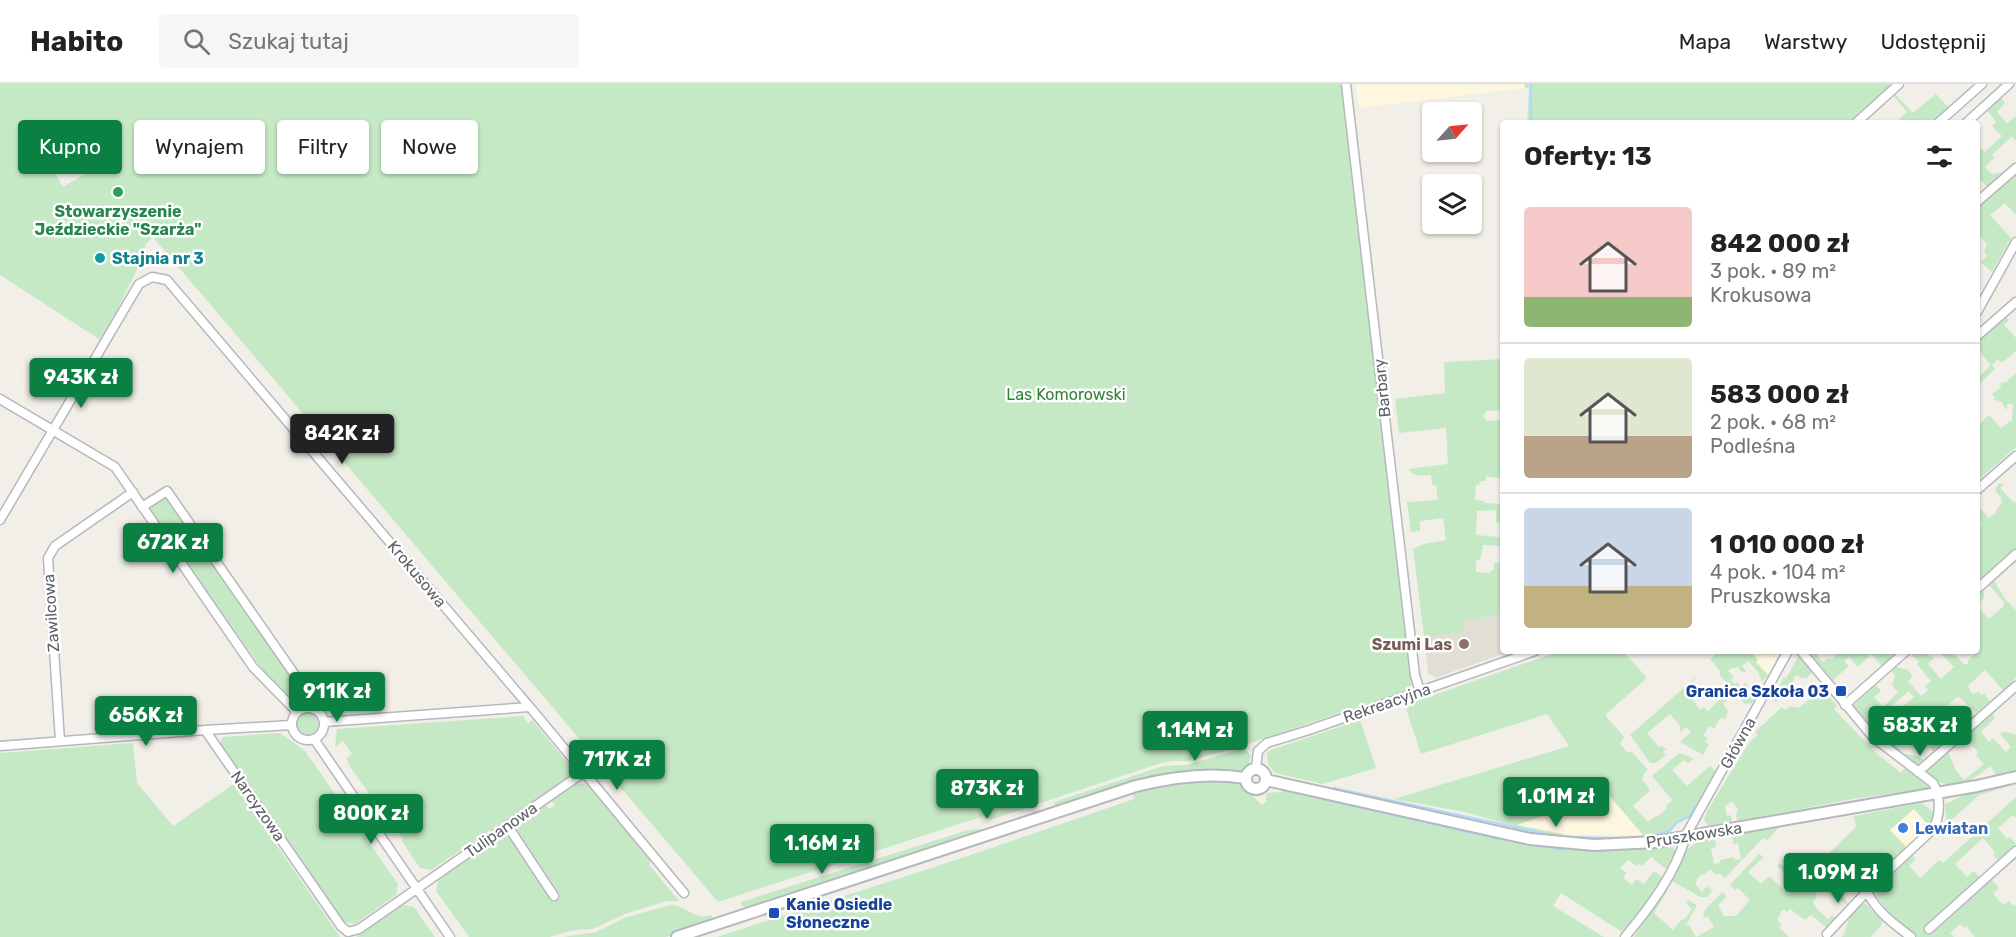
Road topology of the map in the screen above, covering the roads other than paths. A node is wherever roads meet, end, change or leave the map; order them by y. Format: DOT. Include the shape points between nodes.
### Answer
graph roads {
  1 [pos="1346,84"];
  2 [pos="1899,84"];
  3 [pos="1982,84"];
  4 [pos="2009,84"];
  5 [pos="1859,120"];
  6 [pos="1941,120"];
  7 [pos="1969,120"];
  8 [pos="2016,168"];
  9 [pos="1980,199"];
  10 [pos="2016,242"];
  11 [pos="2016,302"];
  12 [pos="1980,307"];
  13 [pos="1980,333"];
  14 [pos="0,399"];
  15 [pos="53,430"];
  16 [pos="2016,456"];
  17 [pos="1980,487"];
  18 [pos="133,492"];
  19 [pos="142,507"];
  20 [pos="0,520"];
  21 [pos="2016,554"];
  22 [pos="1980,586"];
  23 [pos="1519,654"];
  24 [pos="1786,654"];
  25 [pos="1803,654"];
  26 [pos="1903,654"];
  27 [pos="2016,686"];
  28 [pos="1420,692"];
  29 [pos="1845,705"];
  30 [pos="529,707"];
  31 [pos="316,710"];
  32 [pos="297,712"];
  33 [pos="324,722"];
  34 [pos="291,725"];
  35 [pos="205,730"];
  36 [pos="314,739"];
  37 [pos="60,741"];
  38 [pos="0,746"];
  39 [pos="1256,768"];
  40 [pos="584,772"];
  41 [pos="1918,772"];
  42 [pos="2016,777"];
  43 [pos="1245,778"];
  44 [pos="1266,780"];
  45 [pos="1936,793"];
  46 [pos="507,825"];
  47 [pos="1686,835"];
  48 [pos="2016,851"];
  49 [pos="418,888"];
  50 [pos="1868,892"];
  51 [pos="684,893"];
  52 [pos="555,896"];
  53 [pos="1929,929"];
  54 [pos="1827,934"];
  55 [pos="450,937"];
  56 [pos="677,937"];
  57 [pos="1625,937"];
  58 [pos="1911,937"];
  1 -- 28 [label="street, Barbary" via="1396,520"];
  2 -- 5 [label="street"];
  3 -- 6 [label="street"];
  4 -- 7 [label="street"];
  8 -- 9 [label="street"];
  10 -- 12 [label="street"];
  11 -- 13 [label="street"];
  14 -- 15 [label="street"];
  15 -- 18 [label="street" via="115,467"];
  15 -- 20 [label="street"];
  15 -- 30 [label="street, Krokusowa" via="139,284 156,277 170,282"];
  16 -- 17 [label="street"];
  18 -- 19 [label="street"];
  18 -- 37 [label="street, Zawilcowa" via="55,546 50,554"];
  19 -- 31 [label="street" via="167,491"];
  19 -- 32 [label="street" via="253,667"];
  21 -- 22 [label="street"];
  23 -- 28 [label="street, Rekreacyjna"];
  24 -- 47 [label="street, Główna"];
  25 -- 29 [label="street"];
  26 -- 29 [label="street"];
  27 -- 41 [label="street"];
  28 -- 39 [label="street, Rekreacyjna" via="1265,744 1258,751"];
  29 -- 41 [label="street" via="1880,744"];
  30 -- 33 [label="street"];
  30 -- 40 [label="street, Krokusowa"];
  31 -- 32 [label="street" via="306,708"];
  31 -- 33 [label="street"];
  32 -- 34 [label="street"];
  33 -- 36 [label="street" via="322,733"];
  34 -- 35 [label="street"];
  34 -- 36 [label="street" via="299,738"];
  35 -- 37 [label="street"];
  35 -- 49 [label="street, Narcyzowa" via="344,930 356,930"];
  36 -- 49 [label="street"];
  37 -- 38 [label="street"];
  39 -- 43 [label="street"];
  39 -- 44 [label="street" via="1264,772"];
  40 -- 46 [label="street, Tulipanowa"];
  40 -- 51 [label="street, Krokusowa"];
  41 -- 45 [label="street" via="1933,783"];
  42 -- 45 [label="street, Pruszkowska"];
  43 -- 44 [label="street" via="1254,789 1262,787"];
  43 -- 56 [label="street" via="1189,776 1136,786"];
  44 -- 47 [label="street, Pruszkowska" via="1481,829 1561,843 1638,844"];
  45 -- 47 [label="street, Pruszkowska"];
  45 -- 50 [label="street" via="1939,814 1935,827"];
  46 -- 49 [label="street, Tulipanowa"];
  46 -- 52 [label="street"];
  47 -- 57 [label="street, Główna" via="1680,855"];
  48 -- 53 [label="street"];
  49 -- 55 [label="street"];
  50 -- 54 [label="street"];
  50 -- 58 [label="street" via="1888,920"];
}
